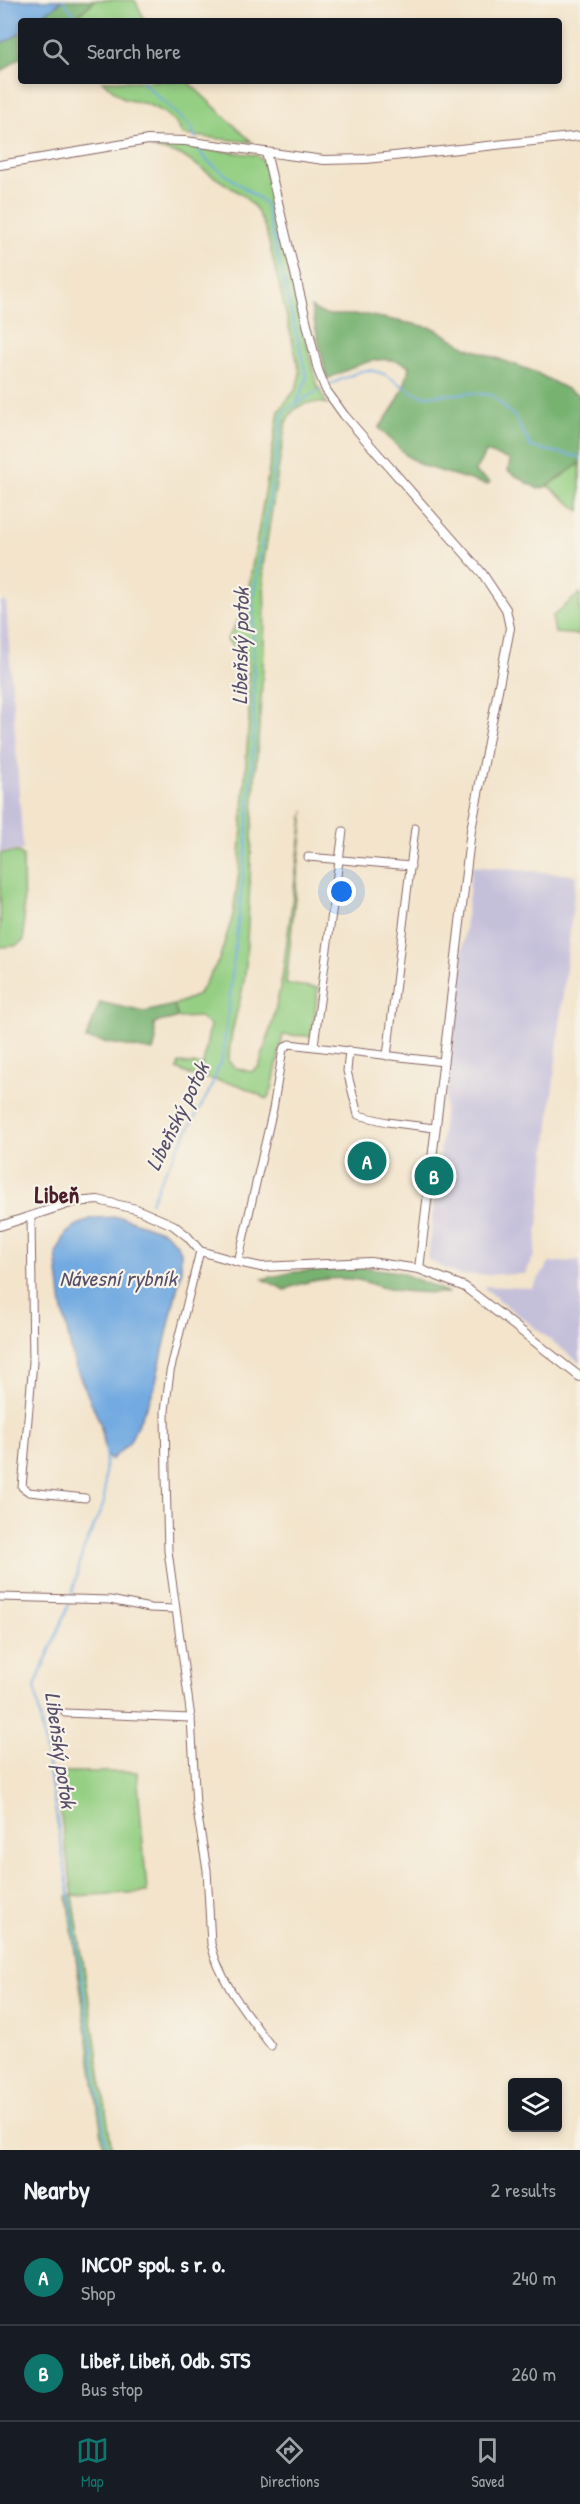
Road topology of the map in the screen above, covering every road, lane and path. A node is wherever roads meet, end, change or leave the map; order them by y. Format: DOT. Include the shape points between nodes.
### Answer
graph roads {
  1 [pos="580,136"];
  2 [pos="266,152"];
  3 [pos="0,165"];
  4 [pos="415,828"];
  5 [pos="343,831"];
  6 [pos="308,857"];
  7 [pos="339,860"];
  8 [pos="411,866"];
  9 [pos="314,1045"];
  10 [pos="349,1050"];
  11 [pos="387,1056"];
  12 [pos="443,1062"];
  13 [pos="434,1128"];
  14 [pos="31,1217"];
  15 [pos="0,1226"];
  16 [pos="200,1251"];
  17 [pos="238,1262"];
  18 [pos="418,1269"];
  19 [pos="580,1377"];
  20 [pos="85,1498"];
  21 [pos="0,1597"];
  22 [pos="174,1609"];
  23 [pos="65,1713"];
  24 [pos="191,1718"];
  25 [pos="271,2046"];
  1 -- 2 [label="street" via="366,159 324,160"];
  2 -- 3 [label="street" via="148,140"];
  2 -- 12 [label="street" via="325,386 351,422 489,582 506,609 510,628 471,830"];
  4 -- 8 [label="street"];
  5 -- 7 [label="street"];
  6 -- 7 [label="street"];
  7 -- 8 [label="street"];
  7 -- 9 [label="street"];
  8 -- 11 [label="street"];
  9 -- 10 [label="street"];
  9 -- 17 [label="street" via="289,1044 283,1049"];
  10 -- 11 [label="street"];
  10 -- 13 [label="street" via="347,1071 358,1115"];
  11 -- 12 [label="street"];
  12 -- 13 [label="street"];
  13 -- 18 [label="street"];
  14 -- 15 [label="street"];
  14 -- 16 [label="street" via="74,1202 98,1200 136,1209 172,1225"];
  14 -- 20 [label="street" via="33,1362 22,1488"];
  16 -- 17 [label="street"];
  16 -- 22 [label="street" via="170,1372 165,1411 168,1551"];
  17 -- 18 [label="street" via="261,1267 370,1262"];
  18 -- 19 [label="street" via="465,1287"];
  21 -- 22 [label="street" via="110,1600"];
  22 -- 24 [label="street"];
  23 -- 24 [label="street"];
  24 -- 25 [label="street" via="196,1805 207,1870 214,1955 238,2002"];
}
